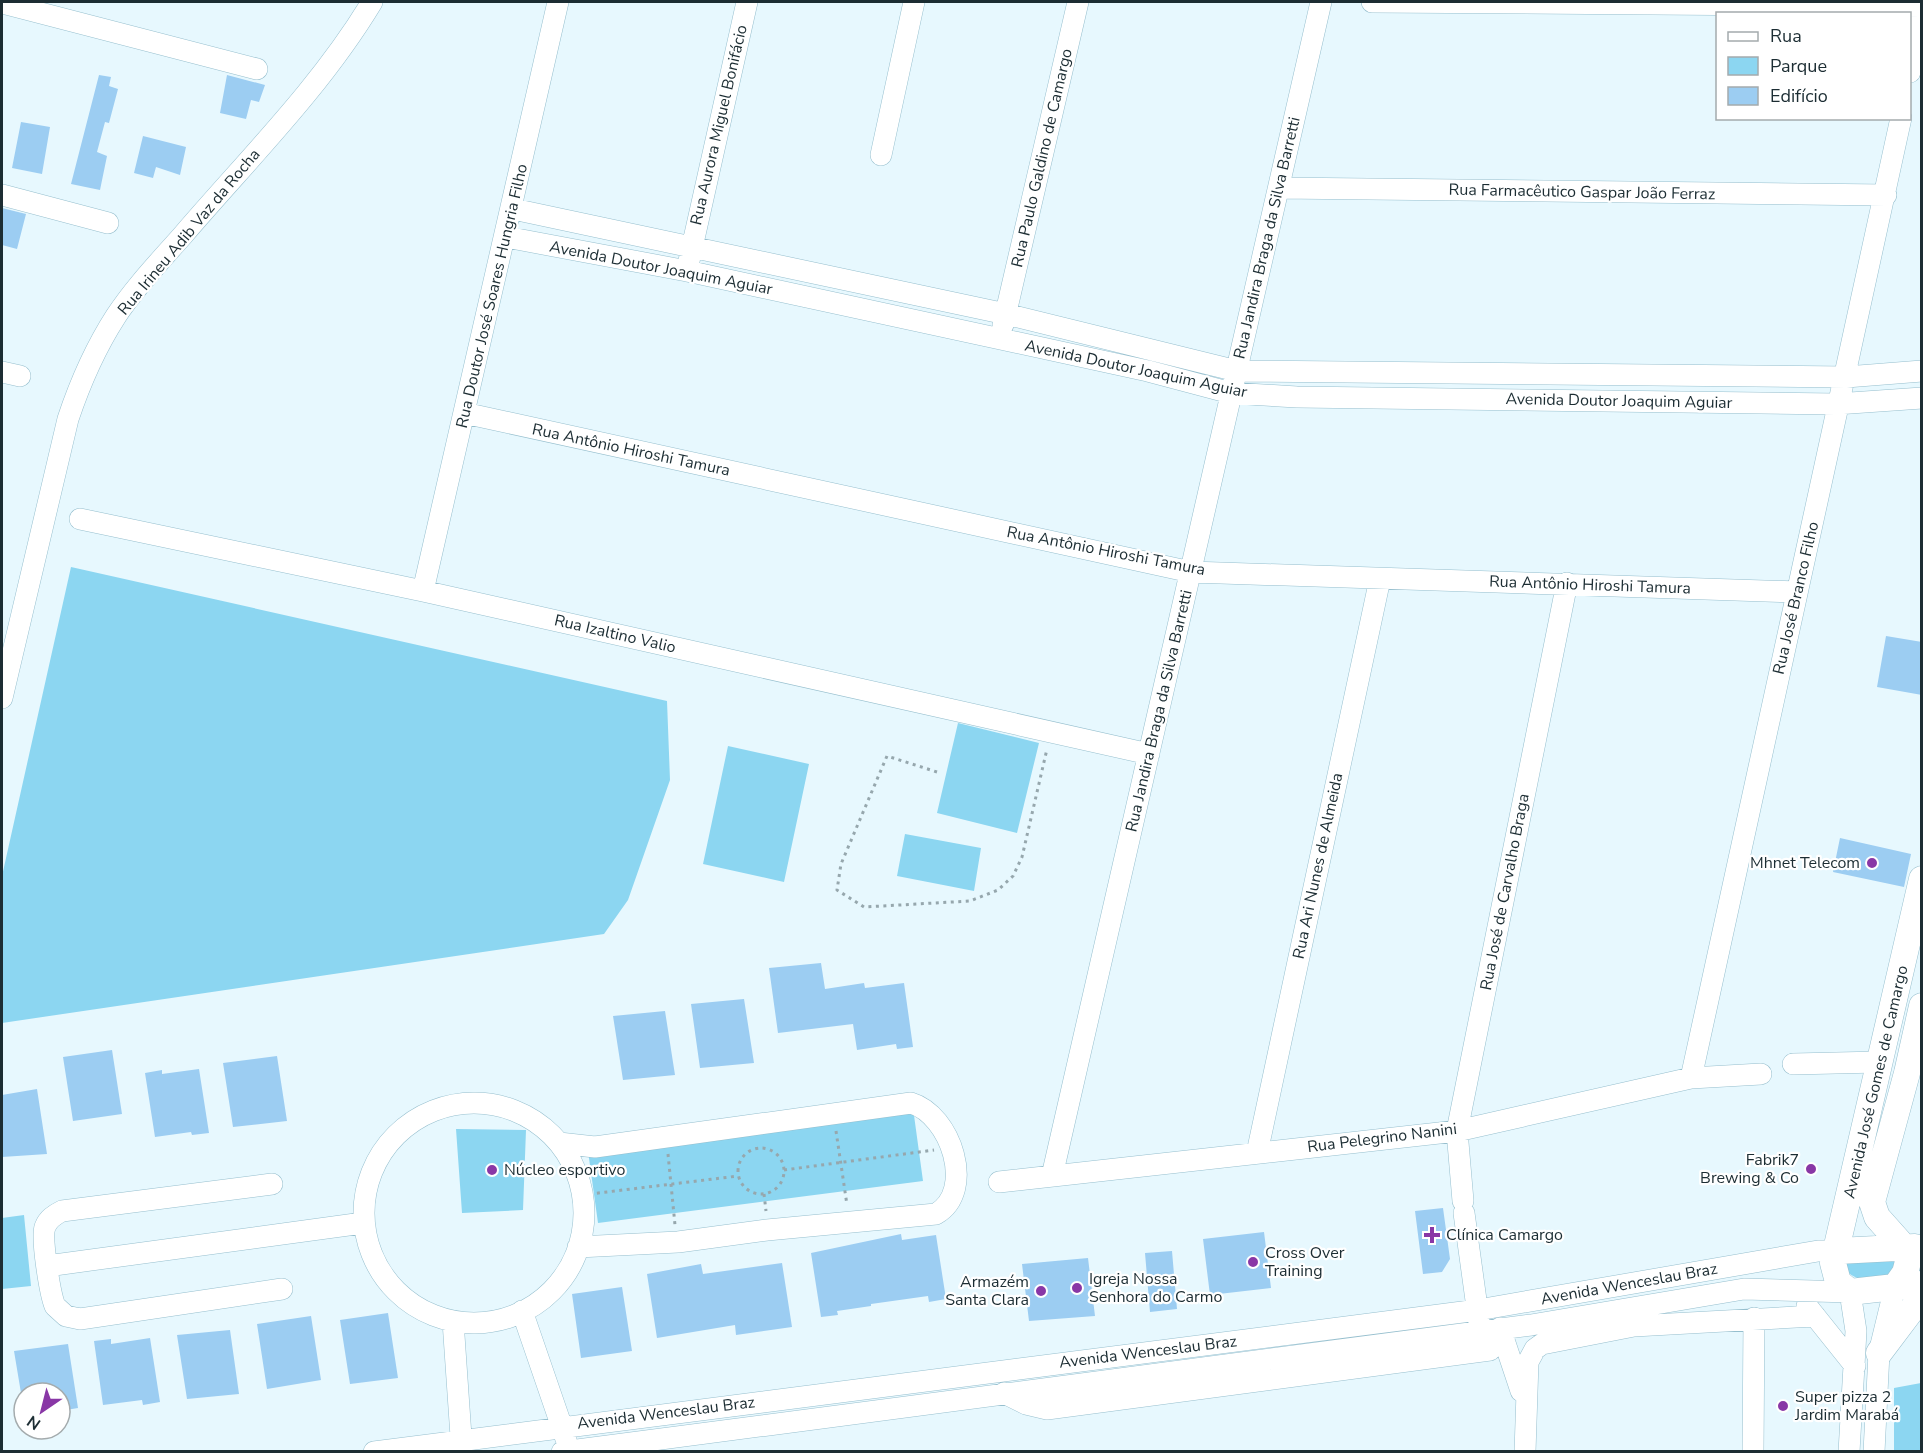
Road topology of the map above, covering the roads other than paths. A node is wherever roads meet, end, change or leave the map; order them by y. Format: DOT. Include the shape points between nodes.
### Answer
graph roads {
  1 [pos="372,2"];
  2 [pos="558,2"];
  3 [pos="747,2"];
  4 [pos="914,2"];
  5 [pos="1078,2"];
  6 [pos="1321,2"];
  7 [pos="1371,2"];
  8 [pos="2,3"];
  9 [pos="1922,8"];
  10 [pos="1911,67"];
  11 [pos="257,69"];
  12 [pos="1901,120"];
  13 [pos="881,155"];
  14 [pos="1279,188"];
  15 [pos="2,195"];
  16 [pos="1886,195"];
  17 [pos="513,209"];
  18 [pos="108,224"];
  19 [pos="506,237"];
  20 [pos="691,249"];
  21 [pos="687,271"];
  22 [pos="1006,314"];
  23 [pos="1000,339"];
  24 [pos="1237,371"];
  25 [pos="1922,371"];
  26 [pos="1846,377"];
  27 [pos="1232,393"];
  28 [pos="1922,398"];
  29 [pos="1840,404"];
  30 [pos="464,413"];
  31 [pos="80,519"];
  32 [pos="1191,572"];
  33 [pos="1380,579"];
  34 [pos="1567,583"];
  35 [pos="423,591"];
  36 [pos="1797,592"];
  37 [pos="2,698"];
  38 [pos="1149,754"];
  39 [pos="1922,879"];
  40 [pos="1921,1008"];
  41 [pos="1879,1062"];
  42 [pos="1793,1064"];
  43 [pos="1761,1074"];
  44 [pos="1691,1078"];
  45 [pos="1457,1131"];
  46 [pos="559,1143"];
  47 [pos="1257,1153"];
  48 [pos="1052,1176"];
  49 [pos="999,1182"];
  50 [pos="272,1184"];
  51 [pos="363,1223"];
  52 [pos="578,1247"];
  53 [pos="1914,1247"];
  54 [pos="1838,1251"];
  55 [pos="47,1266"];
  56 [pos="1922,1284"];
  57 [pos="1895,1287"];
  58 [pos="282,1289"];
  59 [pos="1792,1291"];
  60 [pos="1850,1292"];
  61 [pos="1922,1296"];
  62 [pos="522,1311"];
  63 [pos="1815,1316"];
  64 [pos="1754,1318"];
  65 [pos="453,1321"];
  66 [pos="1552,1321"];
  67 [pos="1486,1323"];
  68 [pos="1454,1334"];
  69 [pos="1542,1344"];
  70 [pos="1490,1350"];
  71 [pos="1879,1353"];
  72 [pos="1855,1366"];
  73 [pos="1519,1382"];
  74 [pos="889,1386"];
  75 [pos="1004,1393"];
  76 [pos="892,1408"];
  77 [pos="1527,1409"];
  78 [pos="561,1425"];
  79 [pos="461,1445"];
  80 [pos="566,1451"];
  81 [pos="374,1452"];
  82 [pos="1525,1452"];
  83 [pos="1753,1452"];
  84 [pos="1849,1452"];
  85 [pos="1874,1452"];
  1 -- 37 [label="street, Rua Irineu Adib Vaz da Rocha" via="346,45 293,111 116,316 80,385 68,418"];
  2 -- 17 [label="street, Rua Doutor José Soares Hungria Filho"];
  3 -- 20 [label="street, Rua Aurora Miguel Bonifácio"];
  4 -- 13 [label="street"];
  5 -- 22 [label="street, Rua Paulo Galdino de Camargo"];
  6 -- 14 [label="street, Rua Jandira Braga da Silva Barretti"];
  7 -- 9 [label="street"];
  8 -- 11 [label="street"];
  9 -- 10 [label="street"];
  12 -- 16 [label="street, Rua José Branco Filho"];
  14 -- 16 [label="street, Rua Farmacêutico Gaspar João Ferraz"];
  14 -- 24 [label="street, Rua Jandira Braga da Silva Barretti"];
  15 -- 18 [label="street"];
  16 -- 26 [label="street, Rua José Branco Filho"];
  17 -- 19 [label="street, Rua Doutor José Soares Hungria Filho"];
  17 -- 20 [label="street, Avenida Doutor Joaquim Aguiar"];
  19 -- 21 [label="street, Avenida Doutor Joaquim Aguiar"];
  19 -- 30 [label="street, Rua Doutor José Soares Hungria Filho"];
  20 -- 21 [label="street, Rua Aurora Miguel Bonifácio"];
  20 -- 22 [label="street, Avenida Doutor Joaquim Aguiar"];
  21 -- 23 [label="street, Avenida Doutor Joaquim Aguiar"];
  22 -- 23 [label="street, Rua Paulo Galdino de Camargo"];
  22 -- 24 [label="street, Avenida Doutor Joaquim Aguiar"];
  23 -- 27 [label="street, Avenida Doutor Joaquim Aguiar"];
  24 -- 26 [label="street, Avenida Doutor Joaquim Aguiar"];
  24 -- 27 [label="street, Rua Jandira Braga da Silva Barretti"];
  25 -- 26 [label="street, Avenida Doutor Joaquim Aguiar"];
  26 -- 29 [label="street, Rua José Branco Filho"];
  27 -- 29 [label="street, Avenida Doutor Joaquim Aguiar"];
  27 -- 32 [label="street, Rua Jandira Braga da Silva Barretti"];
  28 -- 29 [label="street, Avenida Doutor Joaquim Aguiar"];
  29 -- 36 [label="street, Rua José Branco Filho"];
  30 -- 32 [label="street, Rua Antônio Hiroshi Tamura"];
  30 -- 35 [label="street, Rua Doutor José Soares Hungria Filho"];
  31 -- 35 [label="street, Rua Izaltino Valio"];
  32 -- 33 [label="street, Rua Antônio Hiroshi Tamura"];
  32 -- 38 [label="street, Rua Jandira Braga da Silva Barretti"];
  33 -- 34 [label="street, Rua Antônio Hiroshi Tamura"];
  33 -- 47 [label="street, Rua Ari Nunes de Almeida"];
  34 -- 36 [label="street, Rua Antônio Hiroshi Tamura"];
  34 -- 45 [label="street, Rua José de Carvalho Braga"];
  35 -- 38 [label="street, Rua Izaltino Valio"];
  36 -- 44 [label="street, Rua José Branco Filho"];
  38 -- 48 [label="street, Rua Jandira Braga da Silva Barretti"];
  39 -- 41 [label="main road, Avenida José Gomes de Camargo"];
  40 -- 53 [label="main road, Avenida José Gomes de Camargo" via="1872,1202 1877,1217"];
  41 -- 42 [label="street"];
  41 -- 54 [label="main road, Avenida José Gomes de Camargo"];
  43 -- 44 [label="street, Rua Pelegrino Nanini"];
  44 -- 45 [label="street, Rua Pelegrino Nanini"];
  45 -- 47 [label="street, Rua Pelegrino Nanini"];
  45 -- 67 [label="street, Rua José de Carvalho Braga" via="1464,1207"];
  46 -- 51 [label="street" via="533,1120 500,1106 465,1103 431,1111 401,1129 379,1155 366,1188"];
  46 -- 52 [label="street" via="575,1170 582,1195 583,1231"];
  46 -- 52 [label="street" via="595,1147 911,1103 921,1106 939,1122 954,1161 953,1197 936,1214 678,1242"];
  47 -- 48 [label="street, Rua Pelegrino Nanini"];
  48 -- 49 [label="street, Rua Pelegrino Nanini"];
  50 -- 55 [label="street" via="62,1211 53,1215 44,1229"];
  51 -- 55 [label="street"];
  51 -- 65 [label="street" via="372,1256 390,1286 417,1308"];
  52 -- 62 [label="street" via="556,1286"];
  53 -- 54 [label="main road, Avenida Wenceslau Braz"];
  53 -- 57 [label="main road" via="1903,1278"];
  54 -- 60 [label="main road, Avenida José Gomes de Camargo" via="1834,1269 1838,1282"];
  54 -- 67 [label="street, Avenida Wenceslau Braz" via="1818,1251"];
  55 -- 58 [label="street" via="55,1306 66,1316 80,1319"];
  56 -- 57 [label="main road, Avenida Wenceslau Braz"];
  57 -- 60 [label="main road, Avenida Wenceslau Braz"];
  57 -- 71 [label="street"];
  59 -- 60 [label="street, Avenida Wenceslau Braz"];
  59 -- 63 [label="street"];
  59 -- 66 [label="street, Avenida Wenceslau Braz" via="1744,1289"];
  60 -- 72 [label="street" via="1856,1330"];
  61 -- 71 [label="main road"];
  62 -- 65 [label="street" via="506,1319"];
  62 -- 78 [label="street"];
  63 -- 64 [label="street"];
  63 -- 72 [label="street"];
  64 -- 69 [label="street" via="1634,1326"];
  64 -- 83 [label="street"];
  65 -- 79 [label="street"];
  66 -- 67 [label="street, Avenida Wenceslau Braz"];
  66 -- 69 [label="street" via="1542,1329"];
  67 -- 68 [label="street, Avenida Wenceslau Braz"];
  67 -- 73 [label="street, Rua José de Carvalho Braga"];
  67 -- 74 [label="street, Avenida Wenceslau Braz"];
  68 -- 70 [label="street"];
  68 -- 75 [label="street, Avenida Wenceslau Braz"];
  69 -- 77 [label="street" via="1528,1362"];
  70 -- 73 [label="street"];
  70 -- 75 [label="street" via="1047,1409"];
  71 -- 85 [label="street"];
  72 -- 84 [label="street"];
  73 -- 77 [label="street, Rua José de Carvalho Braga"];
  74 -- 76 [label="street"];
  74 -- 78 [label="street, Avenida Wenceslau Braz"];
  75 -- 76 [label="street, Avenida Wenceslau Braz"];
  76 -- 80 [label="street, Avenida Wenceslau Braz"];
  77 -- 82 [label="street"];
  78 -- 79 [label="street, Avenida Wenceslau Braz"];
  78 -- 80 [label="street"];
  79 -- 81 [label="street, Avenida Wenceslau Braz"];
}
